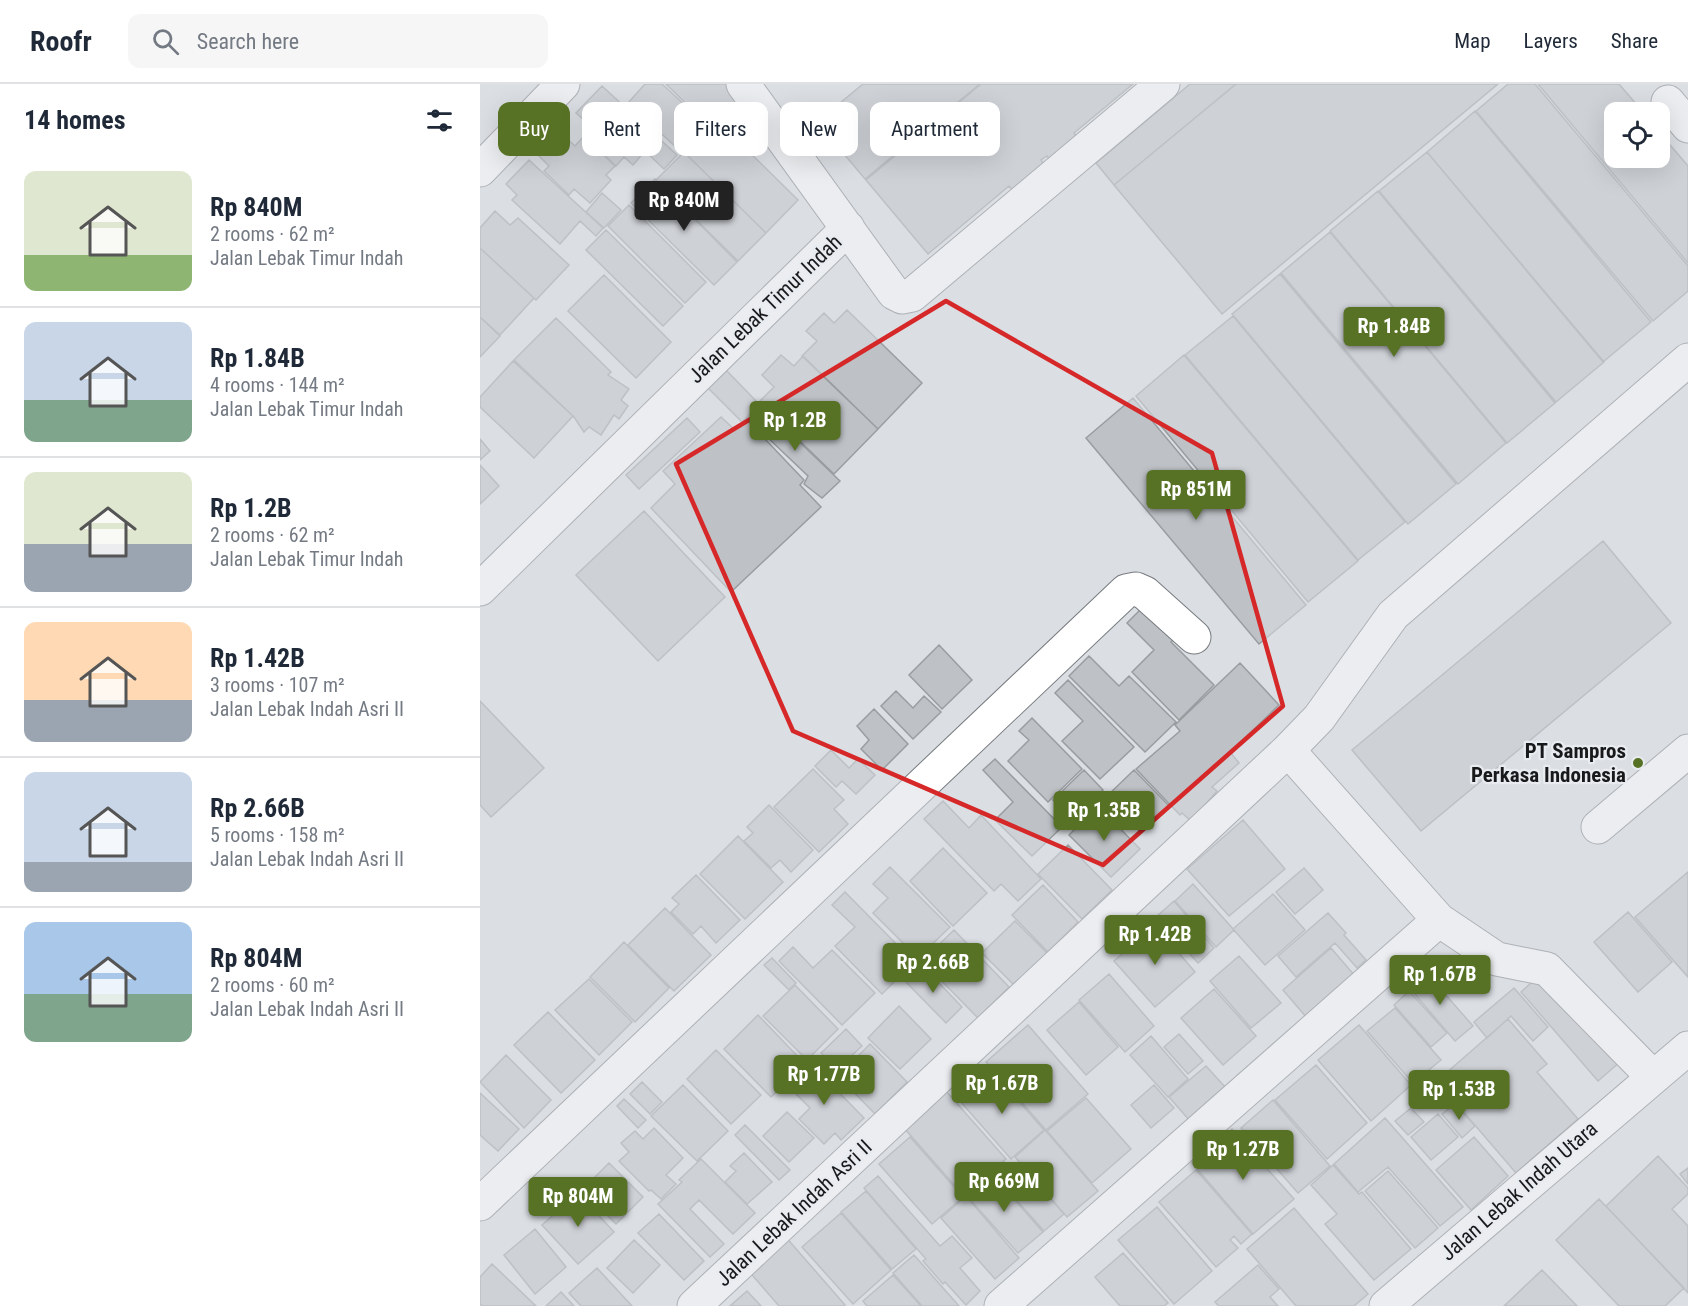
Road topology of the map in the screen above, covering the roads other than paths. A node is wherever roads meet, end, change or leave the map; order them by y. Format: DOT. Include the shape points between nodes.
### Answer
graph roads {
  1 [pos="563,84"];
  2 [pos="743,84"];
  3 [pos="1163,84"];
  4 [pos="480,170"];
  5 [pos="848,228"];
  6 [pos="1688,360"];
  7 [pos="480,589"];
  8 [pos="1194,637"];
  9 [pos="1288,750"];
  10 [pos="1688,751"];
  11 [pos="1598,827"];
  12 [pos="1439,920"];
  13 [pos="1688,1048"];
  14 [pos="1653,1077"];
  15 [pos="480,1204"];
  16 [pos="694,1306"];
  17 [pos="1001,1306"];
  18 [pos="1386,1306"];
  1 -- 4 [label="street"];
  2 -- 5 [label="street"];
  3 -- 5 [label="street, Jalan Lebak Timur Indah" via="912,295 902,297 894,293"];
  5 -- 7 [label="street, Jalan Lebak Timur Indah"];
  6 -- 9 [label="street, Jalan Lebak Indah Asri II" via="1393,615 1319,718"];
  8 -- 15 [label="street" via="1145,593 1136,589 1126,591"];
  9 -- 12 [label="street"];
  9 -- 16 [label="street, Jalan Lebak Indah Asri II"];
  10 -- 11 [label="street"];
  12 -- 14 [label="street" via="1497,958 1547,969"];
  12 -- 17 [label="street"];
  13 -- 14 [label="street, Jalan Lebak Indah Utara"];
  14 -- 18 [label="street, Jalan Lebak Indah Utara"];
}
